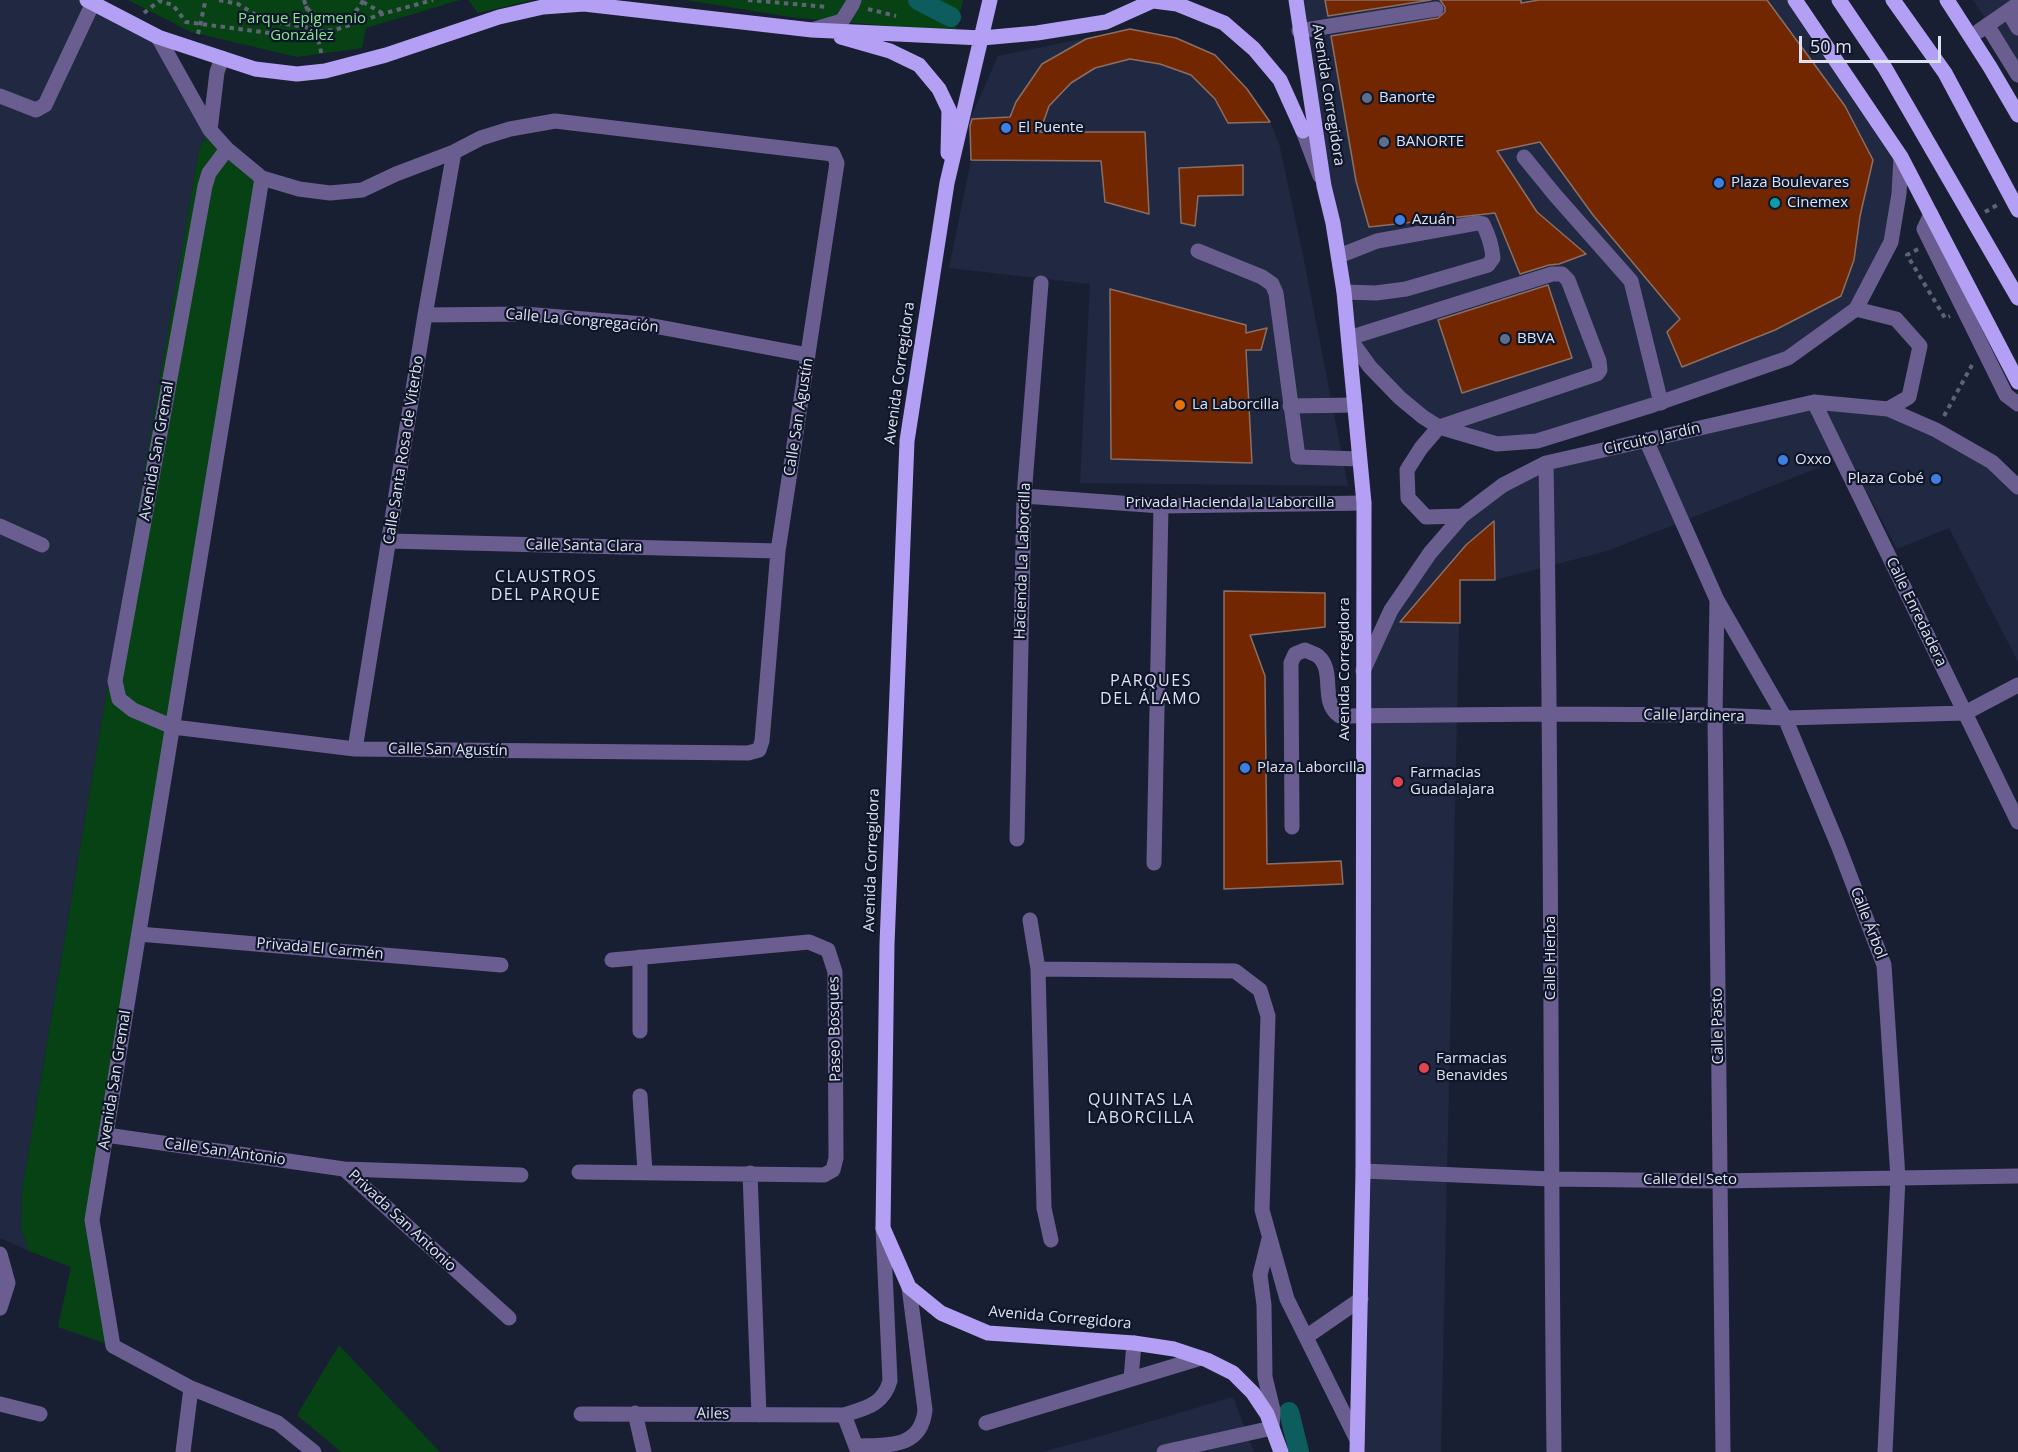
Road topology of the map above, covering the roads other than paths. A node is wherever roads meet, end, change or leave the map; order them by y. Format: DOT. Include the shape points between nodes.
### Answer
graph roads {
  1 [pos="990,0"];
  2 [pos="1146,0"];
  3 [pos="1155,0"];
  4 [pos="1296,0"];
  5 [pos="1795,0"];
  6 [pos="1839,0"];
  7 [pos="1893,0"];
  8 [pos="90,2"];
  9 [pos="853,3"];
  10 [pos="1948,4"];
  11 [pos="2013,7"];
  12 [pos="1436,9"];
  13 [pos="1987,25"];
  14 [pos="2018,28"];
  15 [pos="812,30"];
  16 [pos="1299,31"];
  17 [pos="159,37"];
  18 [pos="1970,37"];
  19 [pos="982,38"];
  20 [pos="222,58"];
  21 [pos="2018,75"];
  22 [pos="0,96"];
  23 [pos="2018,115"];
  24 [pos="210,130"];
  25 [pos="1302,131"];
  26 [pos="227,149"];
  27 [pos="454,152"];
  28 [pos="1524,157"];
  29 [pos="1901,157"];
  30 [pos="262,178"];
  31 [pos="947,183"];
  32 [pos="1324,186"];
  33 [pos="2018,210"];
  34 [pos="1931,214"];
  35 [pos="1198,251"];
  36 [pos="1339,256"];
  37 [pos="1041,283"];
  38 [pos="1344,292"];
  39 [pos="2018,298"];
  40 [pos="1856,309"];
  41 [pos="425,315"];
  42 [pos="1349,338"];
  43 [pos="808,355"];
  44 [pos="2018,382"];
  45 [pos="1814,402"];
  46 [pos="1657,404"];
  47 [pos="2018,404"];
  48 [pos="1355,405"];
  49 [pos="1290,406"];
  50 [pos="1888,409"];
  51 [pos="1439,427"];
  52 [pos="1646,440"];
  53 [pos="1359,459"];
  54 [pos="1546,464"];
  55 [pos="2018,487"];
  56 [pos="1024,496"];
  57 [pos="1364,503"];
  58 [pos="1161,506"];
  59 [pos="1462,516"];
  60 [pos="0,526"];
  61 [pos="390,542"];
  62 [pos="42,545"];
  63 [pos="778,551"];
  64 [pos="1717,600"];
  65 [pos="1363,671"];
  66 [pos="2018,686"];
  67 [pos="1965,713"];
  68 [pos="1550,714"];
  69 [pos="1363,715"];
  70 [pos="1715,715"];
  71 [pos="1785,718"];
  72 [pos="173,727"];
  73 [pos="355,749"];
  74 [pos="2018,822"];
  75 [pos="1292,827"];
  76 [pos="1017,839"];
  77 [pos="1154,863"];
  78 [pos="1030,920"];
  79 [pos="139,934"];
  80 [pos="640,957"];
  81 [pos="612,960"];
  82 [pos="501,965"];
  83 [pos="1038,969"];
  84 [pos="640,1031"];
  85 [pos="640,1096"];
  86 [pos="106,1135"];
  87 [pos="344,1169"];
  88 [pos="1363,1171"];
  89 [pos="579,1172"];
  90 [pos="645,1172"];
  91 [pos="750,1173"];
  92 [pos="521,1175"];
  93 [pos="2018,1176"];
  94 [pos="1898,1178"];
  95 [pos="1551,1179"];
  96 [pos="1720,1181"];
  97 [pos="883,1228"];
  98 [pos="1269,1236"];
  99 [pos="1051,1240"];
  100 [pos="0,1254"];
  101 [pos="909,1287"];
  102 [pos="1361,1299"];
  103 [pos="0,1308"];
  104 [pos="886,1317"];
  105 [pos="508,1318"];
  106 [pos="914,1323"];
  107 [pos="1306,1337"];
  108 [pos="1134,1343"];
  109 [pos="1201,1358"];
  110 [pos="1131,1379"];
  111 [pos="191,1388"];
  112 [pos="0,1404"];
  113 [pos="636,1413"];
  114 [pos="40,1414"];
  115 [pos="581,1414"];
  116 [pos="759,1414"];
  117 [pos="844,1415"];
  118 [pos="986,1423"];
  119 [pos="1272,1428"];
  120 [pos="1357,1446"];
  121 [pos="858,1449"];
  122 [pos="183,1452"];
  123 [pos="314,1452"];
  124 [pos="645,1452"];
  125 [pos="1164,1452"];
  126 [pos="1281,1452"];
  127 [pos="1554,1452"];
  128 [pos="1723,1452"];
  129 [pos="1885,1452"];
  1 -- 19 [label="main road, Avenida Corregidora"];
  2 -- 25 [label="main road" via="1178,4 1224,23 1280,80"];
  3 -- 19 [label="main road" via="1106,22"];
  4 -- 16 [label="main road, Avenida Corregidora"];
  5 -- 29 [label="main road"];
  6 -- 39 [label="main road" via="1885,68"];
  7 -- 33 [label="main road" via="1945,73"];
  8 -- 17 [label="main road"];
  8 -- 22 [label="street" via="45,105 36,110"];
  9 -- 15 [label="street" via="842,21"];
  10 -- 18 [label="main road"];
  11 -- 13 [label="street"];
  11 -- 14 [label="street"];
  12 -- 16 [label="street"];
  13 -- 18 [label="street"];
  13 -- 21 [label="street"];
  15 -- 19 [label="main road"];
  15 -- 20 [label="main road" via="584,4 543,7 499,17 397,52 325,71 297,74 255,69"];
  15 -- 31 [label="main road" via="891,51 919,65 939,89 949,110"];
  16 -- 32 [label="main road, Avenida Corregidora"];
  17 -- 20 [label="main road"];
  17 -- 24 [label="street, Calle San Agustín"];
  18 -- 23 [label="main road"];
  19 -- 31 [label="main road, Avenida Corregidora"];
  20 -- 24 [label="street"];
  24 -- 26 [label="street, Calle San Agustín"];
  25 -- 32 [label="street"];
  26 -- 30 [label="street, Calle San Agustín"];
  26 -- 72 [label="street, Avenida San Gremal" via="206,186 115,681 120,699 133,710"];
  27 -- 30 [label="street, Calle San Agustín" via="362,190 330,193"];
  27 -- 41 [label="street, Calle Santa Rosa de Viterbo"];
  27 -- 43 [label="street, Calle San Agustín" via="510,129 555,121 832,154 837,163"];
  28 -- 46 [label="street" via="1597,233 1630,281"];
  29 -- 34 [label="main road"];
  29 -- 40 [label="street" via="1891,242"];
  30 -- 72 [label="street, Avenida San Gremal"];
  31 -- 97 [label="main road, Avenida Corregidora" via="907,441 887,944"];
  32 -- 36 [label="main road, Avenida Corregidora"];
  34 -- 44 [label="main road"];
  34 -- 47 [label="street" via="1924,229 2006,395"];
  35 -- 49 [label="street" via="1272,284"];
  36 -- 38 [label="main road, Avenida Corregidora"];
  36 -- 38 [label="street" via="1377,241 1477,223 1485,228 1493,258 1488,265 1406,289"];
  37 -- 56 [label="street, Hacienda La Laborcilla"];
  38 -- 42 [label="main road, Avenida Corregidora"];
  40 -- 46 [label="street, Circuito Jardín" via="1788,358"];
  40 -- 50 [label="street" via="1896,319 1920,346 1910,397"];
  41 -- 43 [label="street, Calle La Congregación" via="524,314 643,324"];
  41 -- 61 [label="street, Calle Santa Rosa de Viterbo"];
  42 -- 48 [label="main road, Avenida Corregidora"];
  42 -- 51 [label="street, Circuito Jardín" via="1400,398"];
  42 -- 51 [label="street" via="1562,274 1568,280 1599,361 1597,374"];
  43 -- 63 [label="street, Calle San Agustín"];
  45 -- 50 [label="street, Circuito Jardín"];
  45 -- 52 [label="street, Circuito Jardín"];
  45 -- 67 [label="street, Calle Enredadera"];
  46 -- 51 [label="street, Circuito Jardín" via="1537,441 1497,444"];
  48 -- 49 [label="street"];
  48 -- 53 [label="main road, Avenida Corregidora"];
  49 -- 53 [label="street" via="1298,457"];
  50 -- 55 [label="street, Circuito Jardín" via="1936,430 1992,462"];
  51 -- 59 [label="street" via="1407,470 1408,498 1426,517"];
  52 -- 54 [label="street, Circuito Jardín"];
  52 -- 64 [label="street, Calle Árbol"];
  53 -- 57 [label="main road, Avenida Corregidora"];
  54 -- 59 [label="street, Circuito Jardín" via="1503,485"];
  54 -- 68 [label="street, Calle Hierba"];
  56 -- 58 [label="street, Privada Hacienda la Laborcilla"];
  56 -- 76 [label="street, Hacienda La Laborcilla"];
  57 -- 58 [label="street, Privada Hacienda la Laborcilla"];
  57 -- 65 [label="main road, Avenida Corregidora"];
  58 -- 77 [label="street"];
  59 -- 65 [label="street, Circuito Jardín" via="1430,553 1391,610"];
  60 -- 62 [label="street"];
  61 -- 63 [label="street, Calle Santa Clara"];
  61 -- 73 [label="street, Calle Santa Rosa de Viterbo"];
  63 -- 73 [label="street, Calle San Agustín" via="759,750 748,753"];
  64 -- 70 [label="street, Calle Pasto"];
  64 -- 71 [label="street, Calle Árbol"];
  65 -- 69 [label="main road, Avenida Corregidora"];
  66 -- 67 [label="street, Calle Jardinera"];
  67 -- 71 [label="street, Calle Jardinera"];
  67 -- 74 [label="street, Calle Enredadera"];
  68 -- 69 [label="street, Calle Jardinera"];
  68 -- 70 [label="street, Calle Jardinera"];
  68 -- 95 [label="street, Calle Hierba"];
  69 -- 75 [label="street, Calle Jardinera" via="1340,716 1334,712 1324,664 1305,650 1295,654 1291,663"];
  69 -- 88 [label="main road, Avenida Corregidora"];
  70 -- 71 [label="street, Calle Jardinera"];
  70 -- 96 [label="street, Calle Pasto"];
  71 -- 94 [label="street, Calle Árbol" via="1884,965"];
  72 -- 73 [label="street, Calle San Agustín"];
  72 -- 79 [label="street, Avenida San Gremal"];
  78 -- 83 [label="street"];
  79 -- 82 [label="street, Privada El Carmén"];
  79 -- 86 [label="street, Avenida San Gremal"];
  80 -- 81 [label="street, Paseo Bosques"];
  80 -- 84 [label="street"];
  80 -- 91 [label="street, Paseo Bosques" via="809,942 828,950 835,972 833,1170 824,1176"];
  83 -- 98 [label="street" via="1235,971 1260,990 1268,1016 1262,1210"];
  83 -- 99 [label="street" via="1044,1208"];
  85 -- 90 [label="street"];
  86 -- 87 [label="street, Calle San Antonio"];
  86 -- 111 [label="street, Avenida San Gremal" via="92,1220 112,1346"];
  87 -- 92 [label="street, Privada San Antonio"];
  87 -- 105 [label="street, Privada San Antonio"];
  88 -- 95 [label="street, Calle del Seto"];
  88 -- 102 [label="main road, Avenida Corregidora"];
  89 -- 90 [label="street, Paseo Bosques"];
  90 -- 91 [label="street, Paseo Bosques"];
  91 -- 116 [label="street"];
  93 -- 94 [label="street, Calle del Seto"];
  94 -- 96 [label="street, Calle del Seto"];
  94 -- 129 [label="street, Calle Árbol"];
  95 -- 96 [label="street, Calle del Seto"];
  95 -- 127 [label="street, Calle Hierba"];
  96 -- 128 [label="street, Calle Pasto"];
  97 -- 101 [label="main road, Avenida Corregidora"];
  97 -- 104 [label="street, Ailes"];
  98 -- 107 [label="street" via="1287,1299"];
  98 -- 119 [label="street" via="1260,1275"];
  100 -- 103 [label="street" via="8,1283"];
  101 -- 106 [label="street"];
  101 -- 108 [label="main road, Avenida Corregidora" via="941,1313 988,1333"];
  102 -- 107 [label="street"];
  102 -- 120 [label="main road, Avenida Corregidora"];
  104 -- 106 [label="street"];
  104 -- 117 [label="street, Ailes" via="890,1381 886,1392 864,1409"];
  106 -- 121 [label="street" via="924,1423 905,1442"];
  107 -- 120 [label="street"];
  108 -- 109 [label="main road, Avenida Corregidora"];
  108 -- 110 [label="street"];
  109 -- 110 [label="street"];
  109 -- 119 [label="main road, Avenida Corregidora" via="1233,1373 1253,1394"];
  110 -- 118 [label="street"];
  111 -- 122 [label="street"];
  111 -- 123 [label="street" via="278,1422"];
  112 -- 114 [label="street"];
  113 -- 115 [label="street, Ailes"];
  113 -- 116 [label="street, Ailes"];
  113 -- 124 [label="street"];
  116 -- 117 [label="street, Ailes"];
  117 -- 121 [label="street"];
  119 -- 125 [label="street"];
  119 -- 126 [label="main road, Avenida Corregidora"];
}
